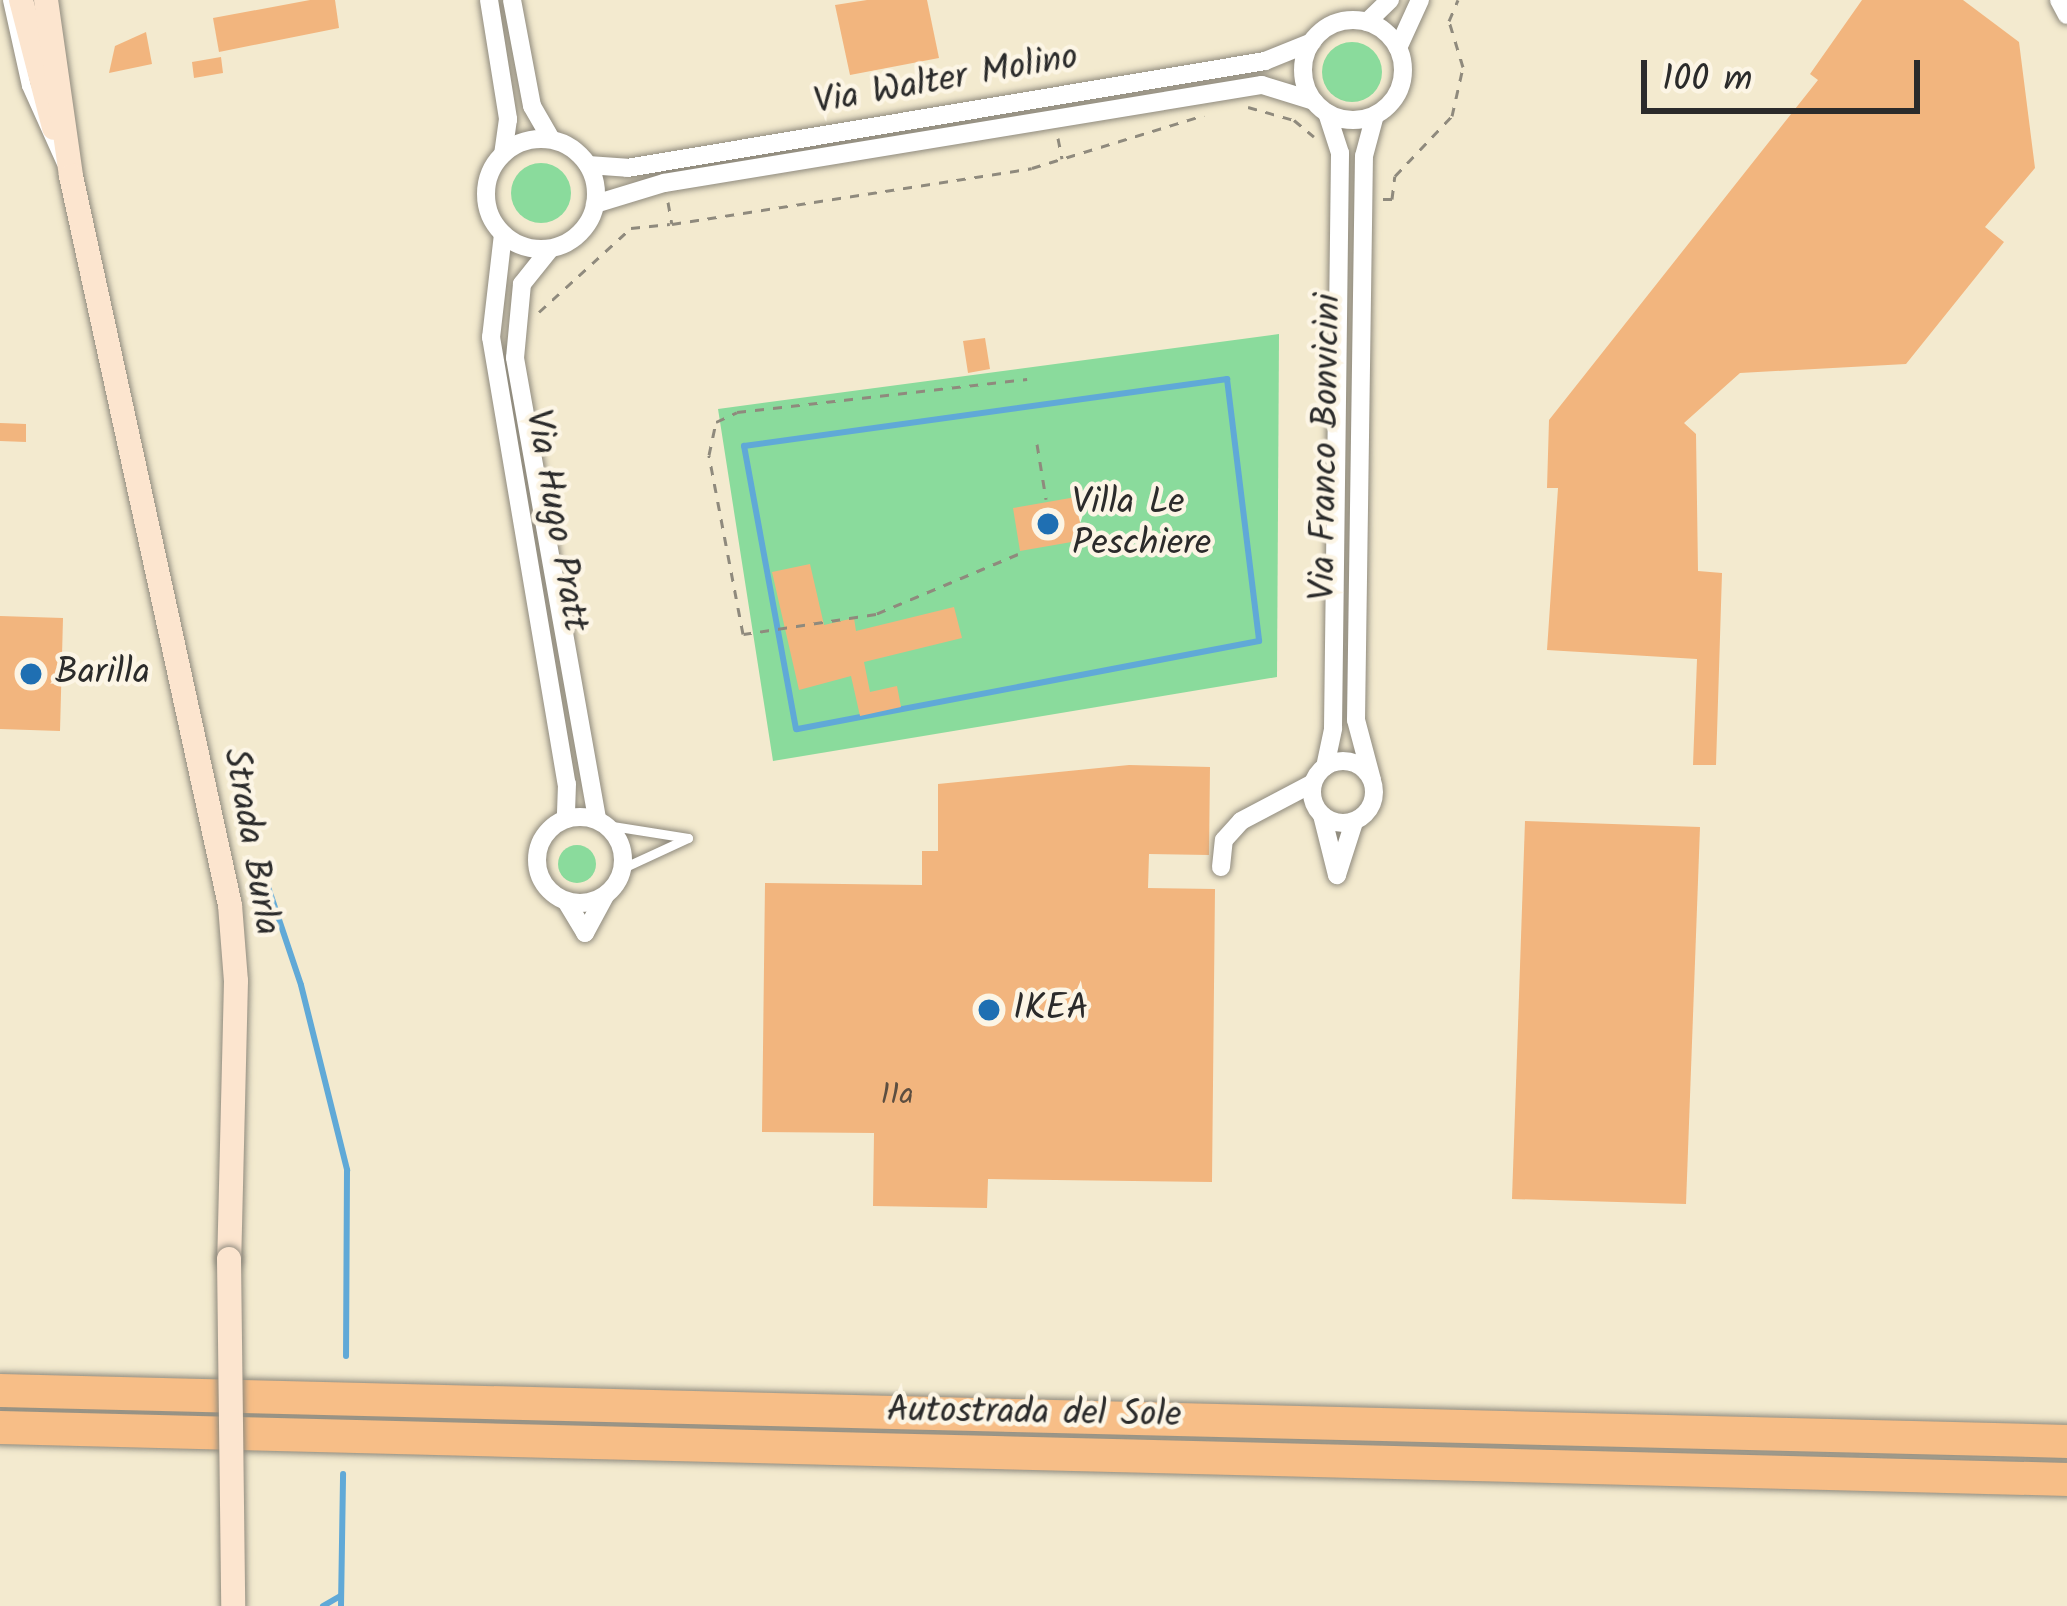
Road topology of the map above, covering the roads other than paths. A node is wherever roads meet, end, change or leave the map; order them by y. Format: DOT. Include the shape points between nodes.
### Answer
graph roads {
  1 [pos="7,0"];
  2 [pos="21,0"];
  3 [pos="46,0"];
  4 [pos="489,0"];
  5 [pos="512,0"];
  6 [pos="1390,0"];
  7 [pos="1420,0"];
  8 [pos="2059,0"];
  9 [pos="2067,15"];
  10 [pos="1367,22"];
  11 [pos="1312,42"];
  12 [pos="1398,48"];
  13 [pos="1320,107"];
  14 [pos="1375,115"];
  15 [pos="551,139"];
  16 [pos="503,154"];
  17 [pos="588,166"];
  18 [pos="71,176"];
  19 [pos="595,204"];
  20 [pos="503,234"];
  21 [pos="550,249"];
  22 [pos="1319,775"];
  23 [pos="1372,780"];
  24 [pos="1280,804"];
  25 [pos="1320,813"];
  26 [pos="566,819"];
  27 [pos="602,822"];
  28 [pos="1354,822"];
  29 [pos="1221,867"];
  30 [pos="623,868"];
  31 [pos="606,895"];
  32 [pos="566,901"];
  33 [pos="0,1390"];
  34 [pos="0,1427"];
  35 [pos="2067,1441"];
  36 [pos="2067,1479"];
  37 [pos="233,1606"];
  1 -- 18 [label="lane" via="45,143"];
  2 -- 18 [label="main road, Strada Burla"];
  3 -- 18 [label="main road, Strada Burla"];
  4 -- 16 [label="street" via="508,119"];
  5 -- 15 [label="street" via="532,106"];
  6 -- 10 [label="street, Via Walter Molino"];
  7 -- 12 [label="street"];
  8 -- 9 [label="street"];
  10 -- 11 [label="street, Via Walter Molino" via="1336,23"];
  10 -- 12 [label="street"];
  11 -- 13 [label="street" via="1303,66"];
  11 -- 17 [label="street, Via Walter Molino" via="1265,61 627,168"];
  12 -- 14 [label="street" via="1403,79"];
  13 -- 14 [label="street, Via Walter Molino" via="1351,120"];
  13 -- 19 [label="street, Via Walter Molino" via="1262,85 664,183"];
  13 -- 22 [label="street, Via Franco Bonvicini" via="1340,174 1333,728"];
  14 -- 23 [label="street, Via Franco Bonvicini" via="1364,199 1356,729"];
  15 -- 16 [label="street"];
  15 -- 17 [label="street"];
  16 -- 20 [label="street" via="485,197"];
  17 -- 19 [label="street"];
  18 -- 37 [label="main road, Strada Burla, bridge" via="230,905"];
  19 -- 21 [label="street" via="582,231"];
  20 -- 21 [label="street"];
  20 -- 26 [label="street, Via Hugo Pratt" via="491,337 567,784"];
  21 -- 27 [label="street, Via Hugo Pratt" via="522,284 515,358"];
  22 -- 23 [label="street" via="1351,761"];
  22 -- 24 [label="street"];
  22 -- 25 [label="street, Via Franco Bonvicini"];
  23 -- 28 [label="street" via="1374,800"];
  24 -- 25 [label="street"];
  24 -- 29 [label="street" via="1231,831"];
  25 -- 28 [label="street"];
  25 -- 28 [label="street, Via Franco Bonvicini" via="1337,875"];
  26 -- 27 [label="street"];
  26 -- 32 [label="street" via="545,833 536,856 542,883"];
  27 -- 30 [label="street" via="621,844"];
  27 -- 30 [label="lane" via="688,838"];
  30 -- 31 [label="street"];
  31 -- 32 [label="street"];
  31 -- 32 [label="street" via="585,933"];
  33 -- 35 [label="highway, Autostrada del Sole"];
  34 -- 36 [label="highway, Autostrada del Sole"];
}
